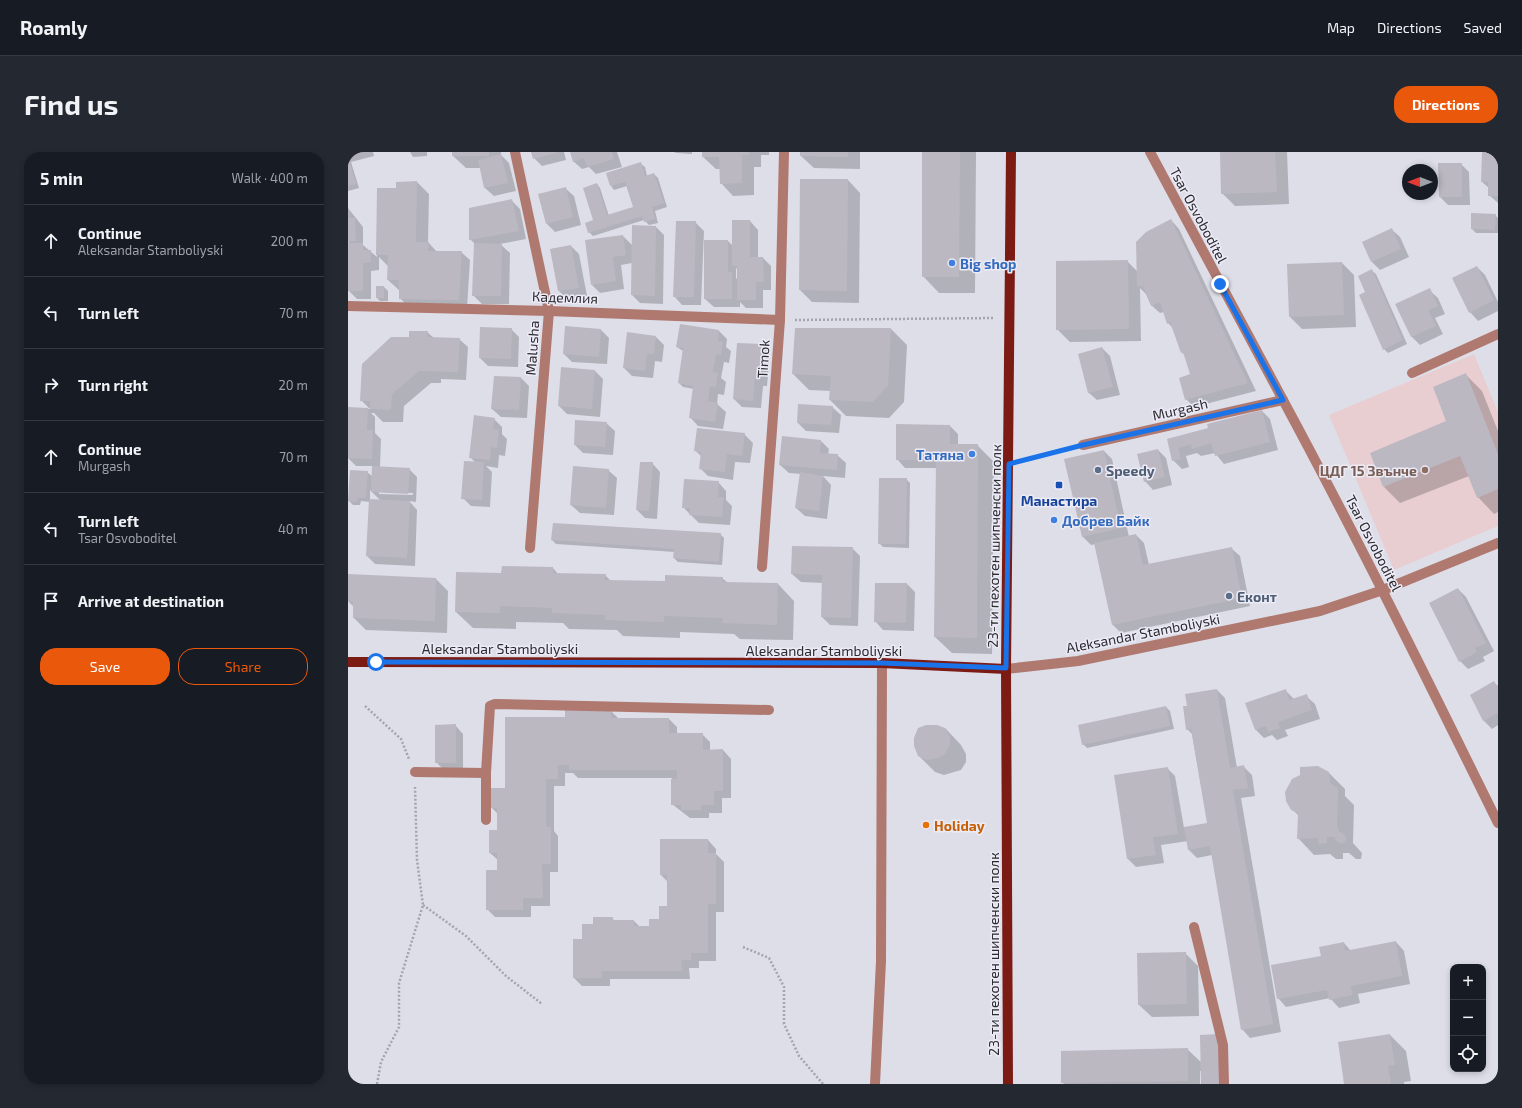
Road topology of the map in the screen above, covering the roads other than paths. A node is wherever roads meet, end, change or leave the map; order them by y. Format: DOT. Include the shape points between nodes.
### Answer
graph roads {
  1 [pos="515,152"];
  2 [pos="784,152"];
  3 [pos="1011,152"];
  4 [pos="1150,152"];
  5 [pos="348,306"];
  6 [pos="549,310"];
  7 [pos="780,320"];
  8 [pos="1498,334"];
  9 [pos="1412,373"];
  10 [pos="1283,400"];
  11 [pos="1083,445"];
  12 [pos="1498,543"];
  13 [pos="530,548"];
  14 [pos="762,567"];
  15 [pos="1383,590"];
  16 [pos="348,662"];
  17 [pos="882,663"];
  18 [pos="1006,668"];
  19 [pos="770,710"];
  20 [pos="414,772"];
  21 [pos="486,773"];
  22 [pos="486,820"];
  23 [pos="1498,823"];
  24 [pos="1194,927"];
  25 [pos="875,1084"];
  26 [pos="1008,1084"];
  27 [pos="1224,1084"];
  1 -- 6 [label="street, Malusha"];
  2 -- 7 [label="street, Timok"];
  3 -- 18 [label="main road, 23-ти пехотен шипченски полк"];
  4 -- 10 [label="street, Tsar Osvoboditel"];
  5 -- 6 [label="street, Кадемлия"];
  6 -- 7 [label="street, Кадемлия"];
  6 -- 13 [label="street, Malusha"];
  7 -- 14 [label="street, Timok"];
  8 -- 9 [label="street"];
  10 -- 11 [label="street, Murgash"];
  10 -- 15 [label="street, Tsar Osvoboditel"];
  12 -- 15 [label="street, Aleksandar Stamboliyski"];
  15 -- 18 [label="street, Aleksandar Stamboliyski" via="1320,611 1094,658"];
  15 -- 23 [label="street, Tsar Osvoboditel"];
  16 -- 17 [label="main road, Aleksandar Stamboliyski"];
  17 -- 18 [label="main road, Aleksandar Stamboliyski"];
  17 -- 25 [label="street" via="881,961"];
  18 -- 26 [label="main road, 23-ти пехотен шипченски полк"];
  19 -- 21 [label="street" via="495,704 490,706 488,711"];
  20 -- 21 [label="street"];
  21 -- 22 [label="street"];
  24 -- 27 [label="street" via="1223,1044"];
}
